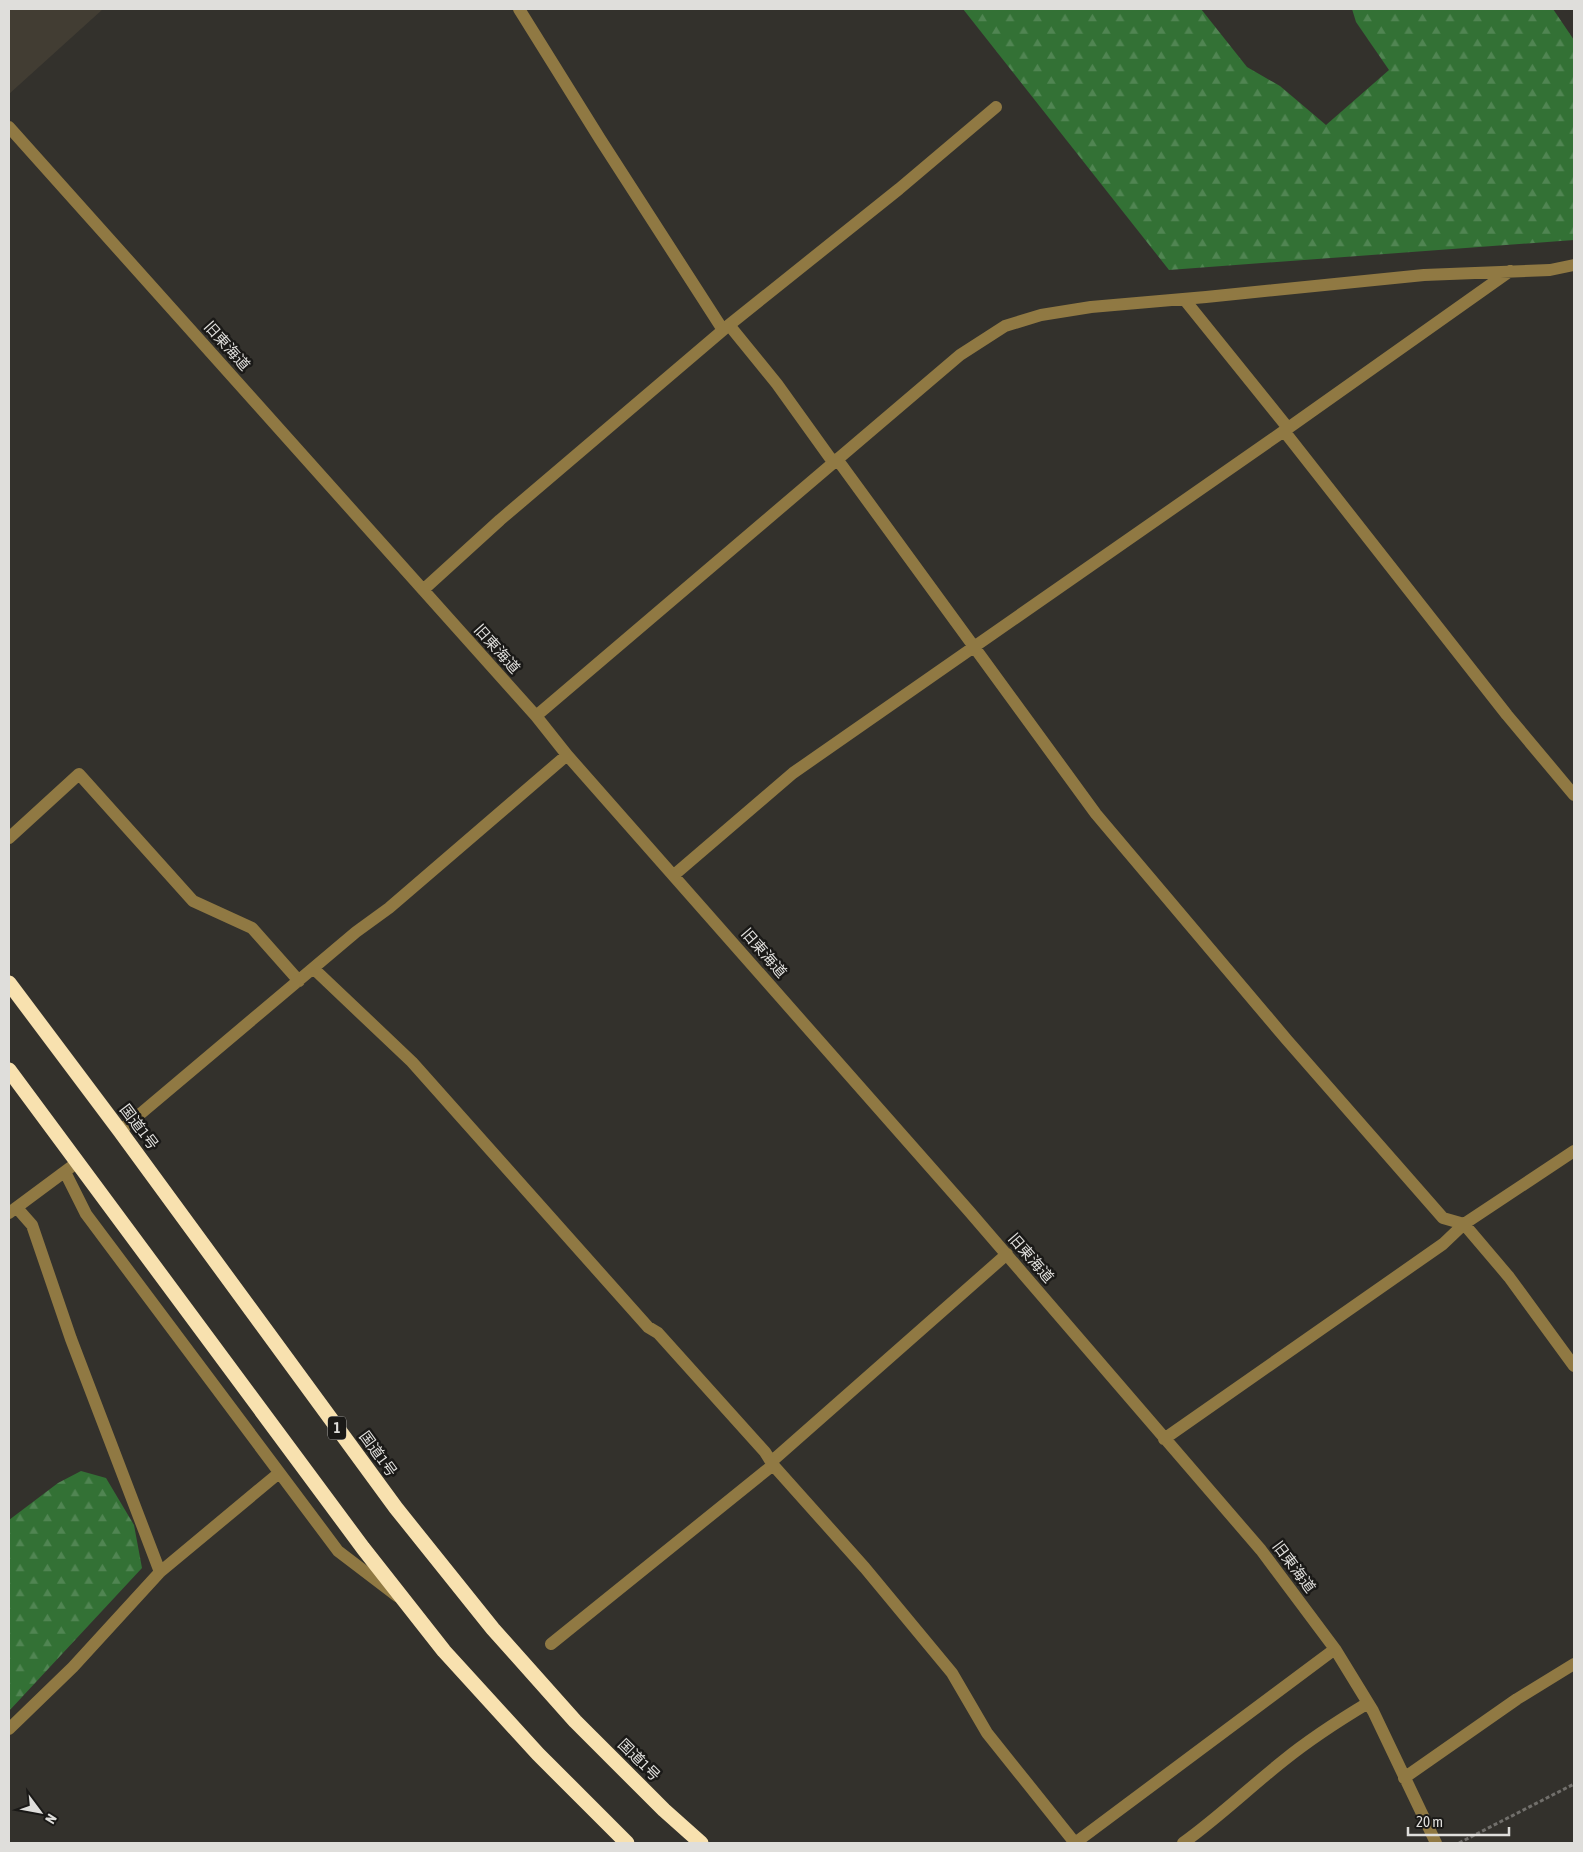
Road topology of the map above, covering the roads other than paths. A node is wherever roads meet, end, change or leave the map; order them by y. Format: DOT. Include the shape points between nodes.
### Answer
graph roads {
  1 [pos="519,9"];
  2 [pos="996,107"];
  3 [pos="9,127"];
  4 [pos="1574,265"];
  5 [pos="1510,271"];
  6 [pos="1184,299"];
  7 [pos="726,327"];
  8 [pos="1286,430"];
  9 [pos="835,460"];
  10 [pos="423,590"];
  11 [pos="974,646"];
  12 [pos="536,716"];
  13 [pos="567,755"];
  14 [pos="1574,795"];
  15 [pos="9,838"];
  16 [pos="674,875"];
  17 [pos="314,969"];
  18 [pos="299,981"];
  19 [pos="9,983"];
  20 [pos="9,1070"];
  21 [pos="120,1131"];
  22 [pos="1574,1151"];
  23 [pos="71,1168"];
  24 [pos="13,1211"];
  25 [pos="1464,1224"];
  26 [pos="1007,1254"];
  27 [pos="1574,1366"];
  28 [pos="1164,1438"];
  29 [pos="772,1464"];
  30 [pos="279,1473"];
  31 [pos="160,1572"];
  32 [pos="407,1604"];
  33 [pos="551,1644"];
  34 [pos="1335,1650"];
  35 [pos="1574,1664"];
  36 [pos="1368,1703"];
  37 [pos="9,1729"];
  38 [pos="1404,1778"];
  39 [pos="627,1843"];
  40 [pos="701,1843"];
  41 [pos="1075,1843"];
  42 [pos="1183,1843"];
  43 [pos="1436,1843"];
  1 -- 7 [label="street" via="600,139"];
  2 -- 7 [label="street"];
  3 -- 10 [label="street, 旧東海道"];
  4 -- 5 [label="street" via="1550,270"];
  5 -- 6 [label="street" via="1424,275"];
  5 -- 8 [label="street"];
  6 -- 8 [label="street"];
  6 -- 9 [label="street" via="1091,307 1041,315 1006,326 960,355"];
  7 -- 9 [label="street" via="778,384"];
  7 -- 10 [label="street"];
  8 -- 11 [label="street"];
  8 -- 14 [label="street" via="1500,708"];
  9 -- 11 [label="street"];
  9 -- 12 [label="street"];
  10 -- 12 [label="street, 旧東海道"];
  11 -- 16 [label="street" via="793,773"];
  11 -- 25 [label="street" via="1096,814 1287,1040 1442,1218"];
  12 -- 13 [label="street, 旧東海道"];
  13 -- 16 [label="street, 旧東海道"];
  13 -- 17 [label="street"];
  15 -- 18 [label="street" via="80,774 193,901 252,928"];
  16 -- 26 [label="street, 旧東海道"];
  17 -- 18 [label="street"];
  17 -- 29 [label="street" via="412,1062 648,1327 658,1333 752,1437"];
  18 -- 21 [label="street"];
  19 -- 21 [label="highway, 国道1号 / 1"];
  20 -- 23 [label="highway"];
  21 -- 40 [label="highway, 国道1号 / 1" via="396,1508 481,1614 575,1721"];
  22 -- 25 [label="street"];
  23 -- 24 [label="street"];
  23 -- 30 [label="street" via="86,1214"];
  23 -- 32 [label="highway" via="236,1374"];
  24 -- 31 [label="street" via="32,1225 71,1339"];
  25 -- 27 [label="street" via="1509,1277"];
  25 -- 28 [label="street" via="1443,1244"];
  26 -- 28 [label="street, 旧東海道"];
  26 -- 29 [label="street"];
  28 -- 34 [label="street, 旧東海道" via="1262,1550"];
  29 -- 33 [label="street"];
  29 -- 41 [label="street" via="866,1568 952,1674 987,1733"];
  30 -- 31 [label="street"];
  30 -- 32 [label="street" via="338,1551"];
  31 -- 37 [label="street" via="73,1667"];
  32 -- 39 [label="highway" via="444,1651 524,1739"];
  34 -- 36 [label="street, 旧東海道"];
  34 -- 41 [label="street"];
  35 -- 38 [label="street" via="1517,1699"];
  36 -- 38 [label="street, 旧東海道"];
  36 -- 42 [label="street" via="1317,1734"];
  38 -- 43 [label="street, 旧東海道"];
}
